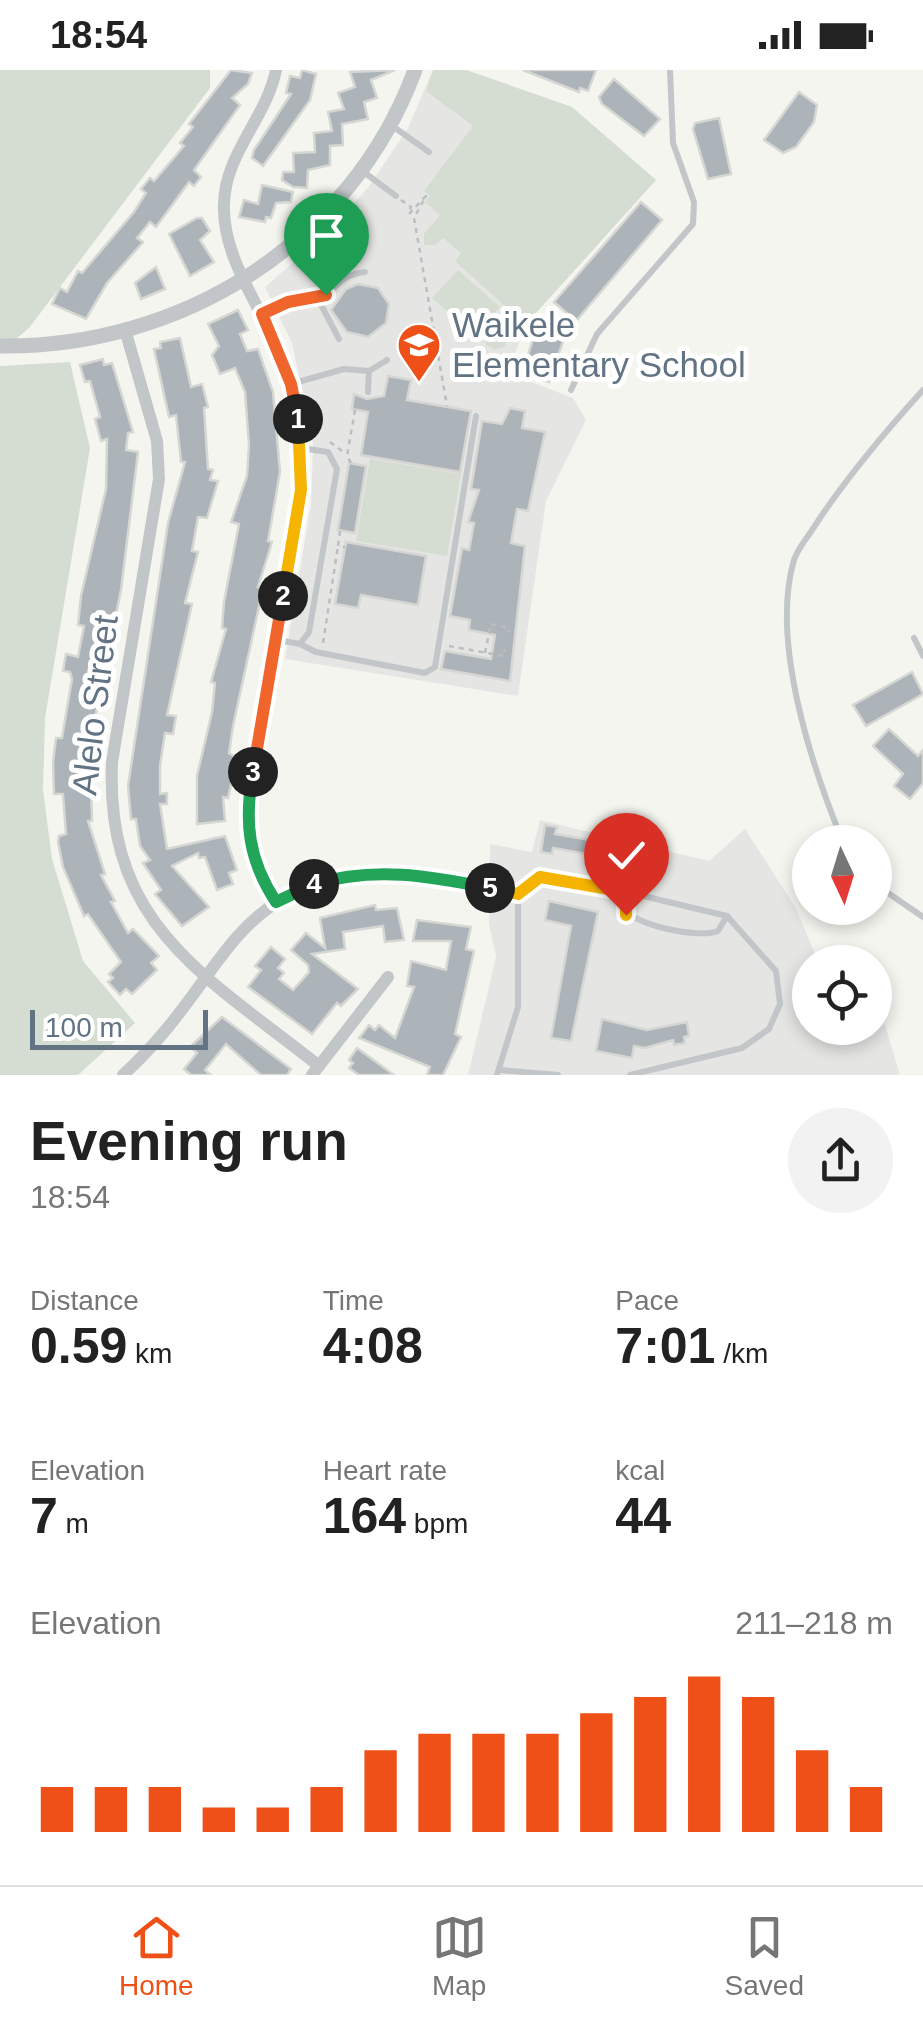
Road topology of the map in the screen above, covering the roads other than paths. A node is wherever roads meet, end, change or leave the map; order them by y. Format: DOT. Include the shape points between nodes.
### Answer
graph roads {
  1 [pos="276,70"];
  2 [pos="415,70"];
  3 [pos="670,70"];
  4 [pos="390,124"];
  5 [pos="428,152"];
  6 [pos="360,169"];
  7 [pos="396,196"];
  8 [pos="365,272"];
  9 [pos="245,279"];
  10 [pos="318,299"];
  11 [pos="262,314"];
  12 [pos="126,333"];
  13 [pos="338,339"];
  14 [pos="0,346"];
  15 [pos="387,360"];
  16 [pos="369,371"];
  17 [pos="291,384"];
  18 [pos="571,390"];
  19 [pos="923,390"];
  20 [pos="368,392"];
  21 [pos="476,416"];
  22 [pos="302,448"];
  23 [pos="914,638"];
  24 [pos="276,640"];
  25 [pos="300,644"];
  26 [pos="923,656"];
  27 [pos="836,825"];
  28 [pos="416,873"];
  29 [pos="626,892"];
  30 [pos="518,894"];
  31 [pos="892,896"];
  32 [pos="276,902"];
  33 [pos="728,916"];
  34 [pos="923,917"];
  35 [pos="205,975"];
  36 [pos="388,976"];
  37 [pos="315,1070"];
  38 [pos="498,1073"];
  39 [pos="123,1075"];
  40 [pos="558,1075"];
  41 [pos="630,1075"];
  1 -- 9 [label="street" via="225,191 226,232"];
  2 -- 4 [label="street"];
  3 -- 18 [label="lane" via="673,143 694,202 693,224 598,334"];
  4 -- 5 [label="lane"];
  4 -- 6 [label="street"];
  6 -- 7 [label="lane"];
  6 -- 9 [label="street" via="325,210"];
  8 -- 10 [label="lane" via="340,278"];
  9 -- 11 [label="street"];
  9 -- 12 [label="street"];
  10 -- 11 [label="lane"];
  10 -- 13 [label="lane"];
  11 -- 17 [label="street"];
  12 -- 14 [label="street"];
  12 -- 35 [label="street, Alelo Street" via="158,441 159,479 112,762 112,822 125,873 147,916"];
  15 -- 16 [label="lane"];
  16 -- 17 [label="lane" via="344,368"];
  16 -- 20 [label="lane"];
  17 -- 22 [label="street"];
  19 -- 27 [label="lane" via="858,461 794,558 786,625 802,712"];
  21 -- 25 [label="lane" via="435,667 425,673"];
  22 -- 24 [label="street"];
  22 -- 25 [label="lane" via="328,452 337,469 309,632"];
  23 -- 26 [label="lane"];
  24 -- 25 [label="lane"];
  24 -- 32 [label="street" via="246,817 252,858"];
  28 -- 30 [label="lane"];
  28 -- 32 [label="street" via="350,875"];
  29 -- 30 [label="lane" via="540,877"];
  29 -- 33 [label="lane"];
  29 -- 33 [label="lane" via="623,908 633,920 703,936 718,931"];
  30 -- 38 [label="lane" via="518,1007"];
  31 -- 34 [label="lane"];
  32 -- 35 [label="street" via="245,926"];
  33 -- 41 [label="lane" via="776,971 780,1004 769,1029 742,1048"];
  35 -- 37 [label="street, Alelo Street"];
  35 -- 39 [label="street"];
  36 -- 37 [label="street"];
  38 -- 40 [label="lane"];
}
